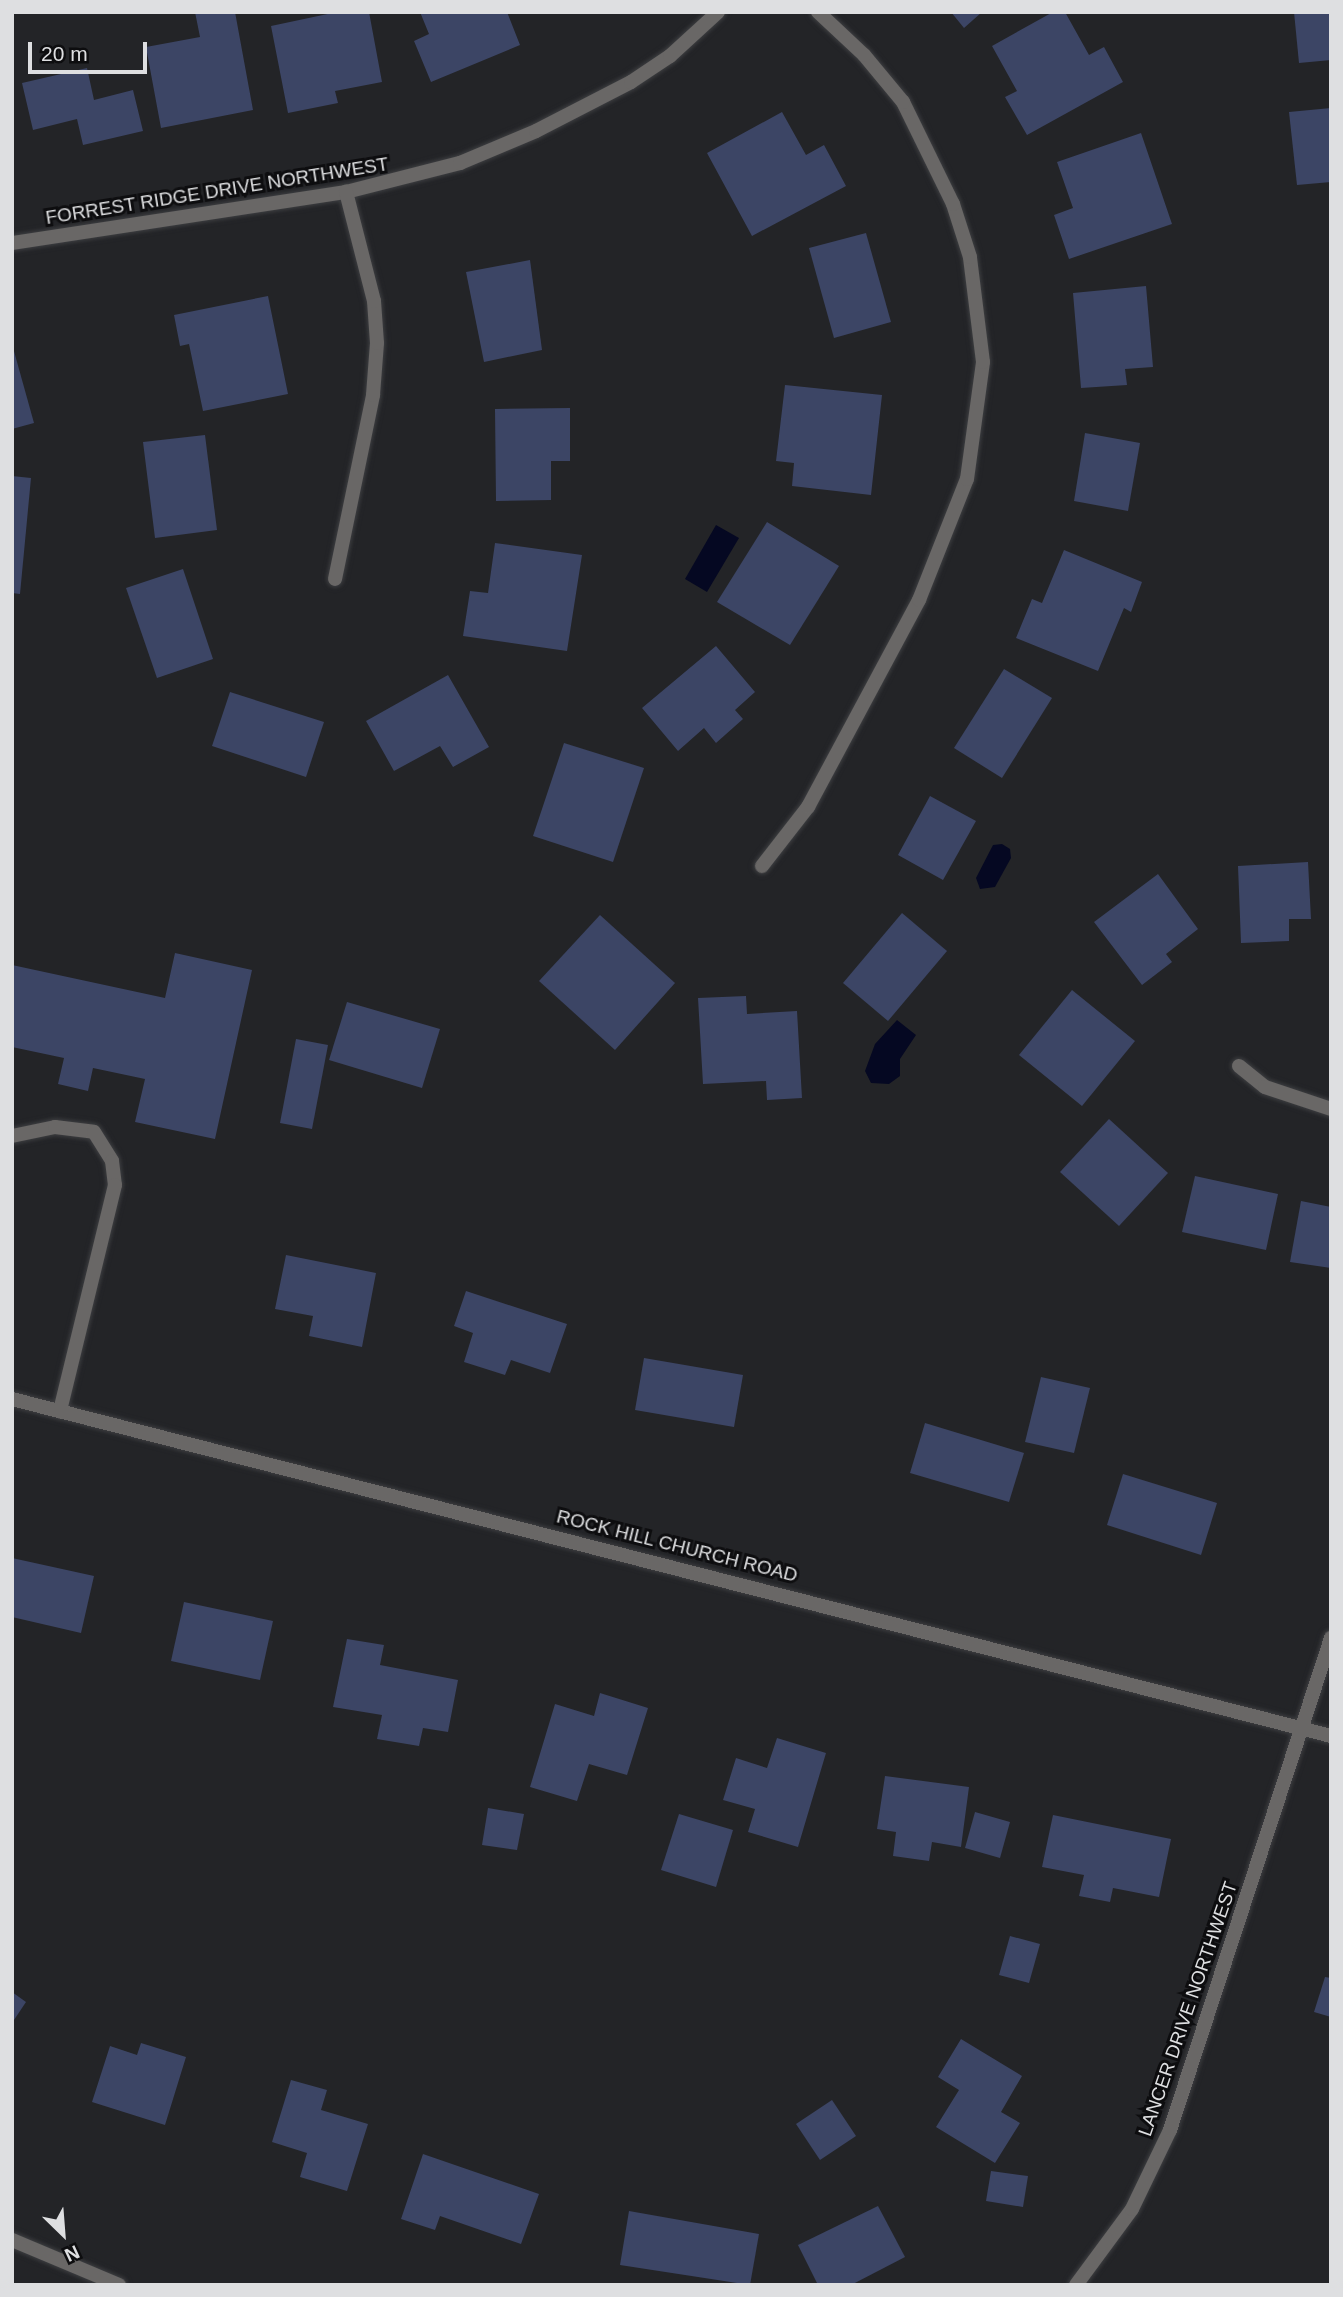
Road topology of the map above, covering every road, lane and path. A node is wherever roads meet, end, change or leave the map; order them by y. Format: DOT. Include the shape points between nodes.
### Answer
graph roads {
  1 [pos="718,12"];
  2 [pos="818,12"];
  3 [pos="346,192"];
  4 [pos="12,243"];
  5 [pos="335,579"];
  6 [pos="762,866"];
  7 [pos="1239,1066"];
  8 [pos="1331,1109"];
  9 [pos="12,1136"];
  10 [pos="12,1399"];
  11 [pos="60,1411"];
  12 [pos="1331,1638"];
  13 [pos="1303,1729"];
  14 [pos="1331,1736"];
  15 [pos="12,2240"];
  16 [pos="119,2285"];
  17 [pos="1076,2285"];
  1 -- 3 [label="street, FORREST RIDGE DRIVE NORTHWEST" via="670,56 631,82 536,131 460,163"];
  2 -- 6 [label="street" via="864,55 903,102 953,204 970,257 983,362 967,479 919,600 808,807"];
  3 -- 4 [label="street, FORREST RIDGE DRIVE NORTHWEST"];
  3 -- 5 [label="street" via="374,301 377,343 373,395"];
  7 -- 8 [label="street" via="1265,1087"];
  9 -- 11 [label="street" via="55,1127 94,1132 112,1161 114,1185"];
  10 -- 11 [label="street, ROCK HILL CHURCH ROAD"];
  11 -- 13 [label="street, ROCK HILL CHURCH ROAD" via="780,1591"];
  12 -- 13 [label="street, LANCER DRIVE NORTHWEST"];
  13 -- 14 [label="street, ROCK HILL CHURCH ROAD"];
  13 -- 17 [label="street, LANCER DRIVE NORTHWEST" via="1170,2130 1132,2209"];
  15 -- 16 [label="street"];
}
